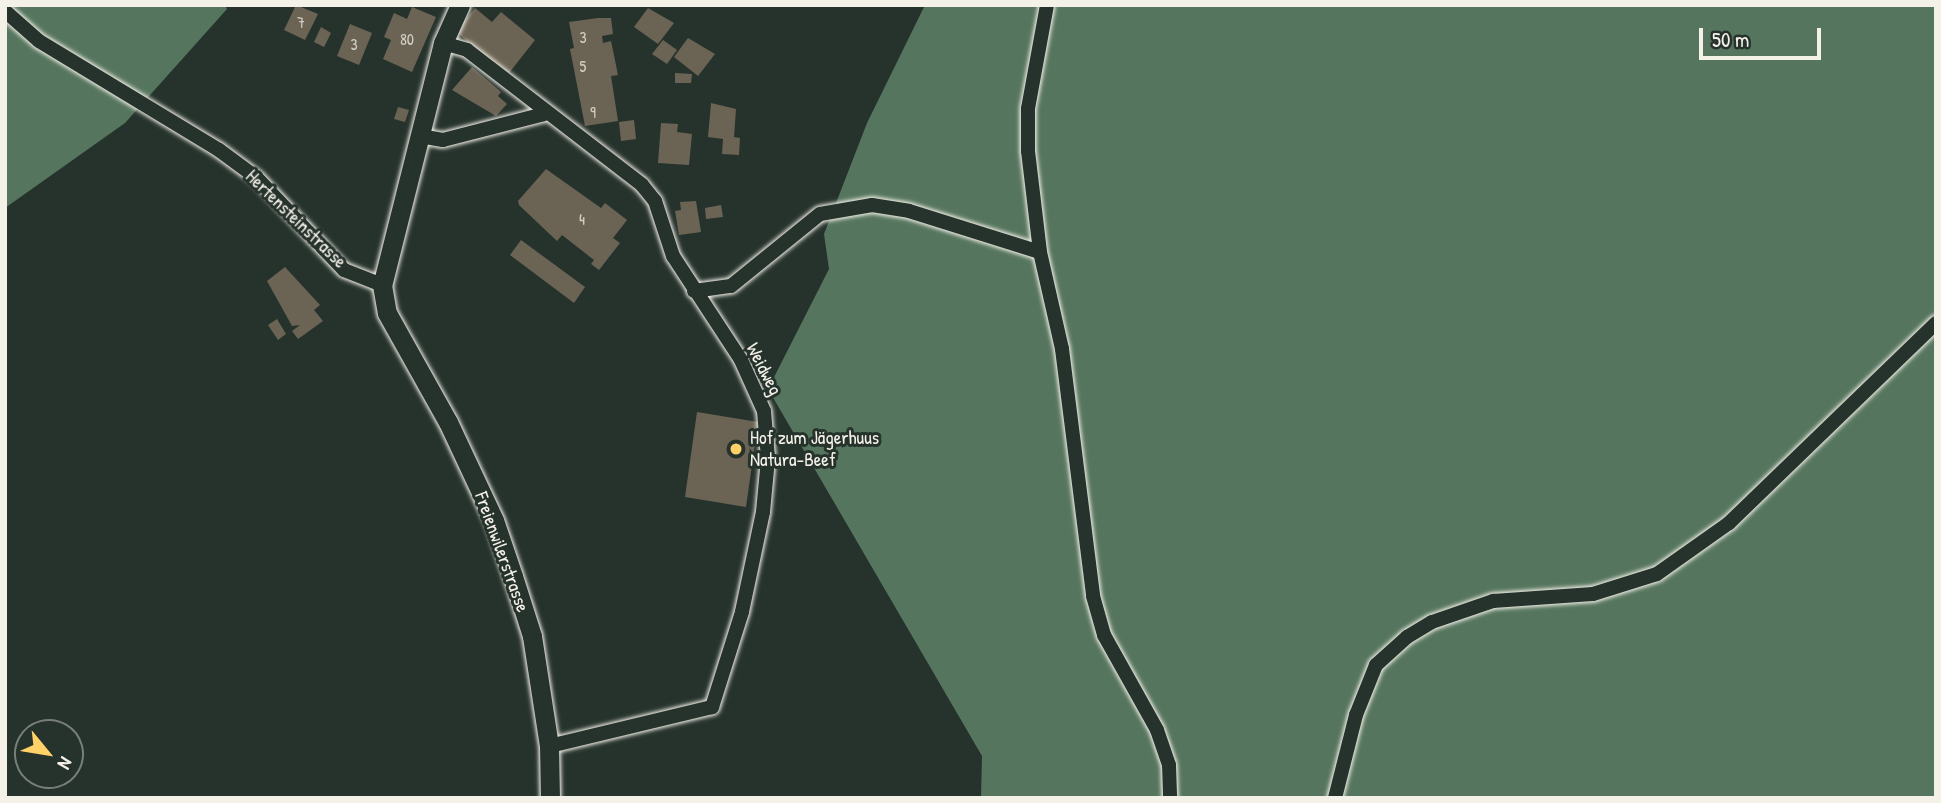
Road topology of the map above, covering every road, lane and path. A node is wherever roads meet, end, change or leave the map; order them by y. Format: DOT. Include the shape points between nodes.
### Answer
graph roads {
  1 [pos="1047,5"];
  2 [pos="453,7"];
  3 [pos="5,11"];
  4 [pos="443,43"];
  5 [pos="544,114"];
  6 [pos="420,136"];
  7 [pos="1040,252"];
  8 [pos="382,285"];
  9 [pos="694,291"];
  10 [pos="1936,323"];
  11 [pos="548,746"];
  12 [pos="550,798"];
  13 [pos="1170,798"];
  14 [pos="1335,798"];
  1 -- 7 [label="street" via="1028,109 1028,151"];
  2 -- 4 [label="street"];
  3 -- 8 [label="street, Hertensteinstrasse" via="39,41 219,150 257,178 344,270"];
  4 -- 5 [label="street, Weidweg" via="467,50"];
  4 -- 6 [label="street"];
  5 -- 6 [label="street" via="443,140"];
  5 -- 9 [label="street, Weidweg" via="649,193 673,256"];
  6 -- 8 [label="street"];
  7 -- 9 [label="street" via="909,211 872,205 820,214 731,286"];
  7 -- 13 [label="street" via="1062,349 1093,596 1104,635 1157,730 1169,765"];
  8 -- 11 [label="street, Freienwilerstrasse" via="387,313 406,354 448,422 495,520 532,636"];
  9 -- 11 [label="street, Weidweg" via="741,360 764,411 768,459 763,512 720,689 712,707"];
  10 -- 14 [label="street" via="1729,523 1657,574 1593,594 1493,601 1432,622 1406,638 1376,664 1356,715"];
  11 -- 12 [label="street, Freienwilerstrasse"];
}
